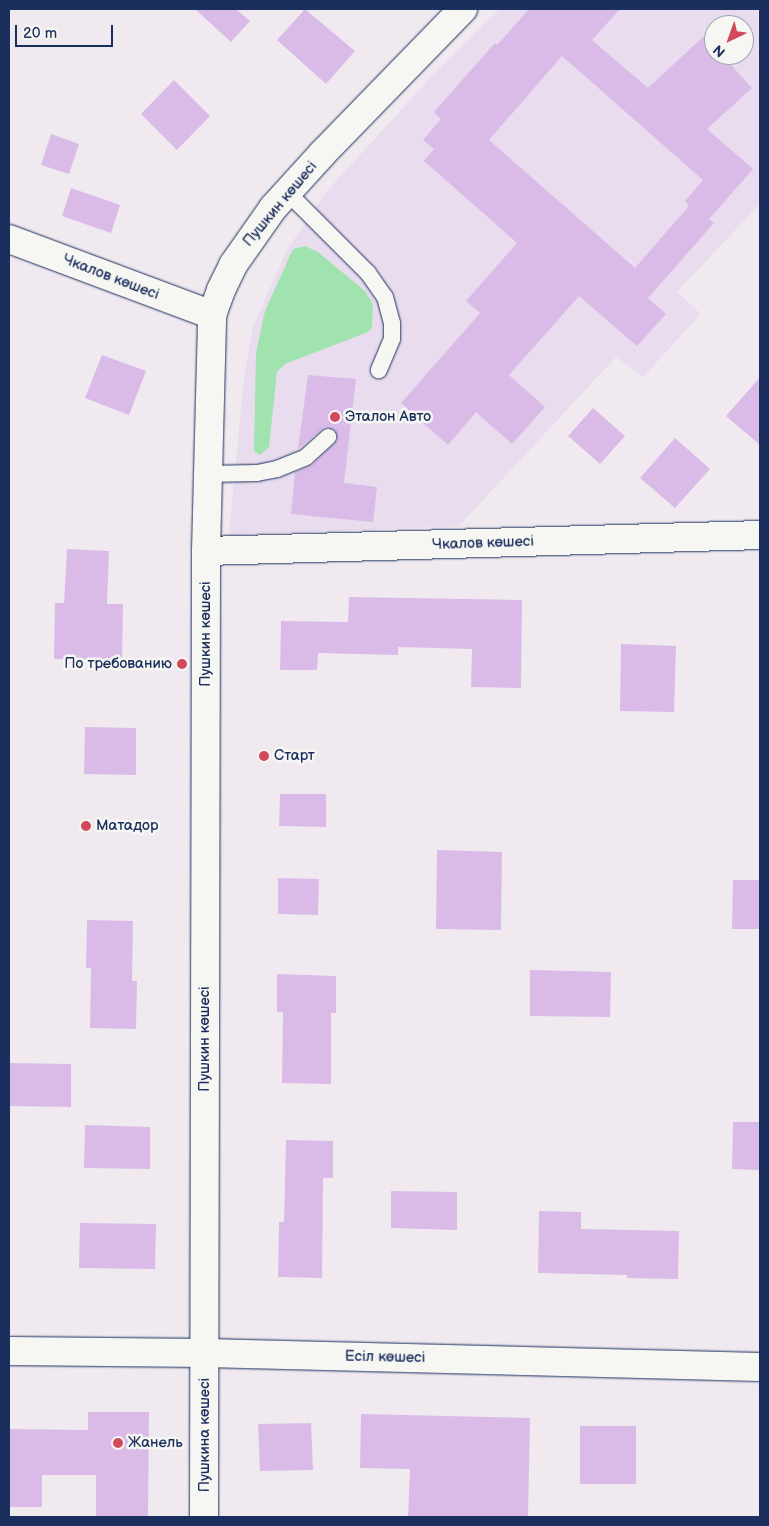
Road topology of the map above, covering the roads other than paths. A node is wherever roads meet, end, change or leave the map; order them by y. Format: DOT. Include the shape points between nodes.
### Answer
graph roads {
  1 [pos="463,9"];
  2 [pos="287,192"];
  3 [pos="9,239"];
  4 [pos="212,315"];
  5 [pos="379,370"];
  6 [pos="328,438"];
  7 [pos="208,474"];
  8 [pos="760,535"];
  9 [pos="206,551"];
  10 [pos="9,1352"];
  11 [pos="205,1352"];
  12 [pos="760,1367"];
  13 [pos="204,1517"];
  1 -- 2 [label="street, Пушкин көшесі"];
  2 -- 4 [label="street, Пушкин көшесі" via="232,265"];
  2 -- 5 [label="lane" via="368,273 385,297 392,339"];
  3 -- 4 [label="street, Чкалов көшесі"];
  4 -- 7 [label="street, Пушкин көшесі"];
  6 -- 7 [label="lane" via="306,457 278,469"];
  7 -- 9 [label="street, Пушкин көшесі"];
  8 -- 9 [label="street, Чкалов көшесі"];
  9 -- 11 [label="street, Пушкин көшесі"];
  10 -- 11 [label="street, Есіл көшесі"];
  11 -- 12 [label="street, Есіл көшесі"];
  11 -- 13 [label="street, Пушкина көшесі"];
}
